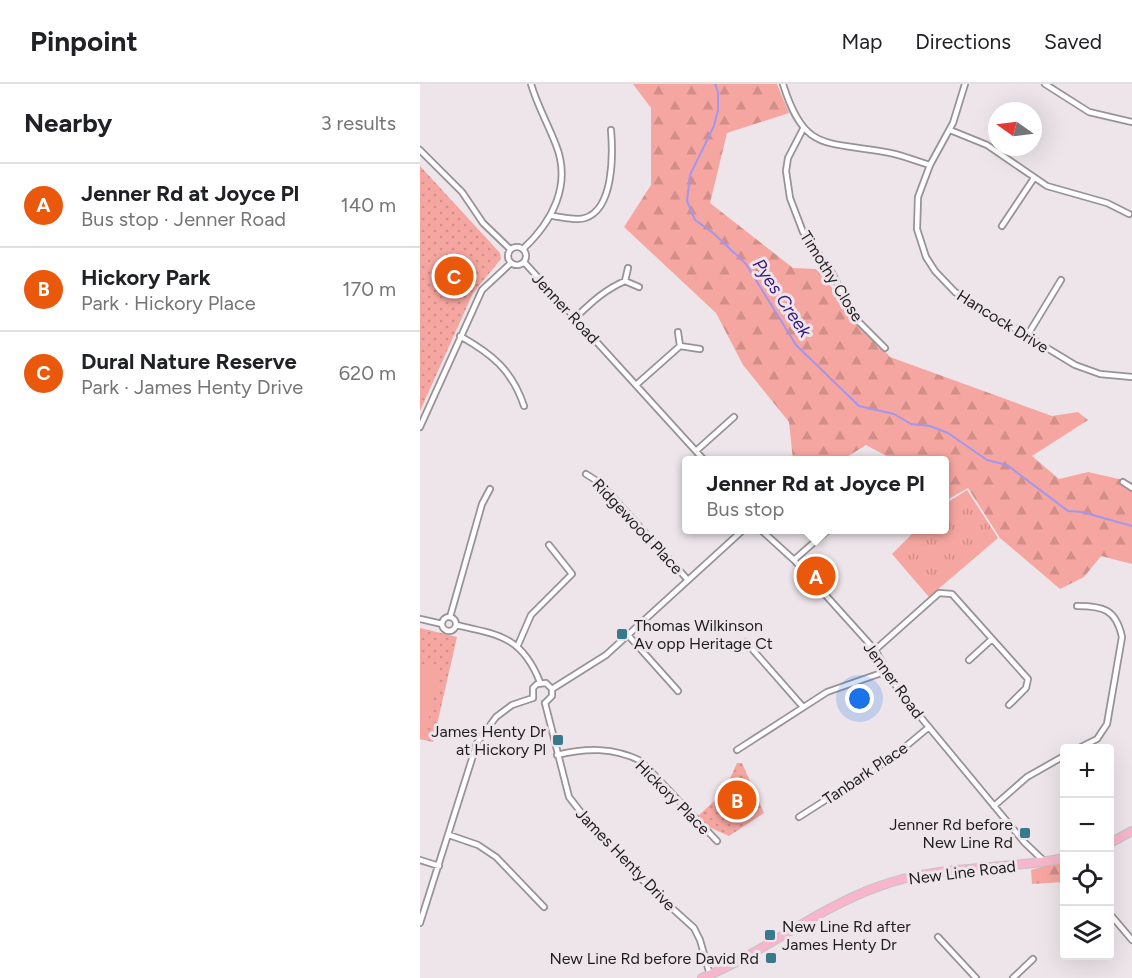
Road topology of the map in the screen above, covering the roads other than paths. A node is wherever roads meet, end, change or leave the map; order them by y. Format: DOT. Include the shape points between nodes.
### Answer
graph roads {
  1 [pos="531,84"];
  2 [pos="783,84"];
  3 [pos="965,84"];
  4 [pos="1046,84"];
  5 [pos="1132,122"];
  6 [pos="803,129"];
  7 [pos="611,130"];
  8 [pos="950,130"];
  9 [pos="420,150"];
  10 [pos="930,165"];
  11 [pos="1034,178"];
  12 [pos="1129,214"];
  13 [pos="553,216"];
  14 [pos="1002,226"];
  15 [pos="510,249"];
  16 [pos="523,249"];
  17 [pos="524,262"];
  18 [pos="511,263"];
  19 [pos="628,268"];
  20 [pos="1061,280"];
  21 [pos="625,281"];
  22 [pos="639,287"];
  23 [pos="575,318"];
  24 [pos="678,332"];
  25 [pos="460,336"];
  26 [pos="1027,336"];
  27 [pos="680,346"];
  28 [pos="885,348"];
  29 [pos="700,349"];
  30 [pos="1132,377"];
  31 [pos="636,385"];
  32 [pos="524,406"];
  33 [pos="734,417"];
  34 [pos="420,427"];
  35 [pos="696,452"];
  36 [pos="700,456"];
  37 [pos="586,474"];
  38 [pos="1123,482"];
  39 [pos="1132,488"];
  40 [pos="490,489"];
  41 [pos="739,534"];
  42 [pos="765,534"];
  43 [pos="823,534"];
  44 [pos="549,545"];
  45 [pos="794,560"];
  46 [pos="688,580"];
  47 [pos="1077,606"];
  48 [pos="450,617"];
  49 [pos="420,619"];
  50 [pos="442,624"];
  51 [pos="456,626"];
  52 [pos="628,635"];
  53 [pos="992,639"];
  54 [pos="746,642"];
  55 [pos="518,645"];
  56 [pos="875,650"];
  57 [pos="969,660"];
  58 [pos="887,670"];
  59 [pos="540,682"];
  60 [pos="552,689"];
  61 [pos="678,691"];
  62 [pos="533,698"];
  63 [pos="545,703"];
  64 [pos="1009,705"];
  65 [pos="803,707"];
  66 [pos="929,727"];
  67 [pos="1087,744"];
  68 [pos="737,750"];
  69 [pos="556,755"];
  70 [pos="1060,759"];
  71 [pos="994,806"];
  72 [pos="799,817"];
  73 [pos="1132,831"];
  74 [pos="449,835"];
  75 [pos="717,841"];
  76 [pos="1114,841"];
  77 [pos="1060,859"];
  78 [pos="420,860"];
  79 [pos="1045,862"];
  80 [pos="439,866"];
  81 [pos="544,907"];
  82 [pos="1114,919"];
  83 [pos="420,923"];
  84 [pos="938,937"];
  85 [pos="1132,940"];
  86 [pos="1033,959"];
  87 [pos="706,976"];
  88 [pos="975,978"];
  89 [pos="1013,978"];
  1 -- 13 [label="street" via="558,147 560,191"];
  2 -- 6 [label="street"];
  3 -- 8 [label="street, Hancock Drive"];
  4 -- 5 [label="street" via="1089,112"];
  6 -- 10 [label="street" via="826,143 887,152"];
  6 -- 28 [label="street, Timothy Close" via="788,158 790,198 803,232 832,273 855,318"];
  7 -- 13 [label="street" via="613,157 598,210 583,219"];
  8 -- 10 [label="street, Hancock Drive"];
  8 -- 11 [label="street" via="987,146"];
  9 -- 15 [label="street"];
  10 -- 26 [label="street, Hancock Drive" via="916,215 926,257 955,292"];
  11 -- 12 [label="street" via="1062,192 1107,203"];
  11 -- 14 [label="street"];
  13 -- 16 [label="street"];
  15 -- 16 [label="street"];
  15 -- 18 [label="street"];
  16 -- 17 [label="street"];
  17 -- 18 [label="street"];
  17 -- 23 [label="street, Jenner Road"];
  18 -- 25 [label="street" via="482,290"];
  19 -- 21 [label="street"];
  20 -- 26 [label="street"];
  21 -- 22 [label="street"];
  21 -- 23 [label="street" via="603,291"];
  23 -- 31 [label="street, Jenner Road"];
  24 -- 27 [label="street"];
  25 -- 32 [label="street" via="485,350 507,373 516,383"];
  25 -- 34 [label="street"];
  26 -- 30 [label="street, Hancock Drive" via="1074,365 1100,374"];
  27 -- 29 [label="street"];
  27 -- 31 [label="street"];
  31 -- 35 [label="street, Jenner Road"];
  33 -- 35 [label="street"];
  35 -- 36 [label="street, Jenner Road"];
  37 -- 46 [label="street, Ridgewood Place" via="600,483"];
  38 -- 39 [label="street"];
  40 -- 48 [label="street" via="482,504"];
  41 -- 46 [label="street"];
  42 -- 45 [label="street, Jenner Road"];
  43 -- 45 [label="street"];
  44 -- 55 [label="street" via="572,574 531,615"];
  45 -- 56 [label="street, Jenner Road"];
  46 -- 52 [label="street"];
  47 -- 67 [label="street" via="1107,611 1119,623 1122,637 1107,724 1097,739"];
  48 -- 50 [label="street"];
  48 -- 51 [label="street"];
  49 -- 50 [label="street"];
  50 -- 51 [label="street" via="448,630"];
  51 -- 55 [label="street" via="491,633"];
  52 -- 60 [label="street" via="606,655"];
  52 -- 61 [label="street"];
  53 -- 56 [label="street" via="952,594 945,592 939,593"];
  53 -- 57 [label="street"];
  53 -- 64 [label="street" via="1028,679 1026,688"];
  54 -- 65 [label="street"];
  55 -- 59 [label="street"];
  56 -- 58 [label="street, Jenner Road"];
  58 -- 65 [label="street" via="827,692"];
  58 -- 66 [label="street, Jenner Road"];
  59 -- 60 [label="street"];
  59 -- 62 [label="street" via="533,688"];
  60 -- 63 [label="street" via="552,696"];
  62 -- 63 [label="street"];
  62 -- 74 [label="street" via="512,705 486,728 477,743"];
  63 -- 69 [label="street, James Henty Drive"];
  65 -- 68 [label="street"];
  66 -- 71 [label="street, Jenner Road"];
  66 -- 72 [label="street, Tanbark Place" via="893,757"];
  69 -- 75 [label="street, Hickory Place" via="577,750 630,755 641,761"];
  69 -- 87 [label="street, James Henty Drive" via="573,804 652,890 694,928"];
  70 -- 71 [label="street" via="1027,777"];
  71 -- 79 [label="street, Jenner Road"];
  73 -- 76 [label="main road"];
  74 -- 80 [label="street"];
  74 -- 81 [label="street" via="478,845 496,857"];
  77 -- 79 [label="main road, New Line Road"];
  78 -- 80 [label="street"];
  79 -- 87 [label="main road, New Line Road" via="938,873 880,885"];
  80 -- 83 [label="street"];
  82 -- 85 [label="street"];
  84 -- 88 [label="street"];
  86 -- 89 [label="street"];
}
